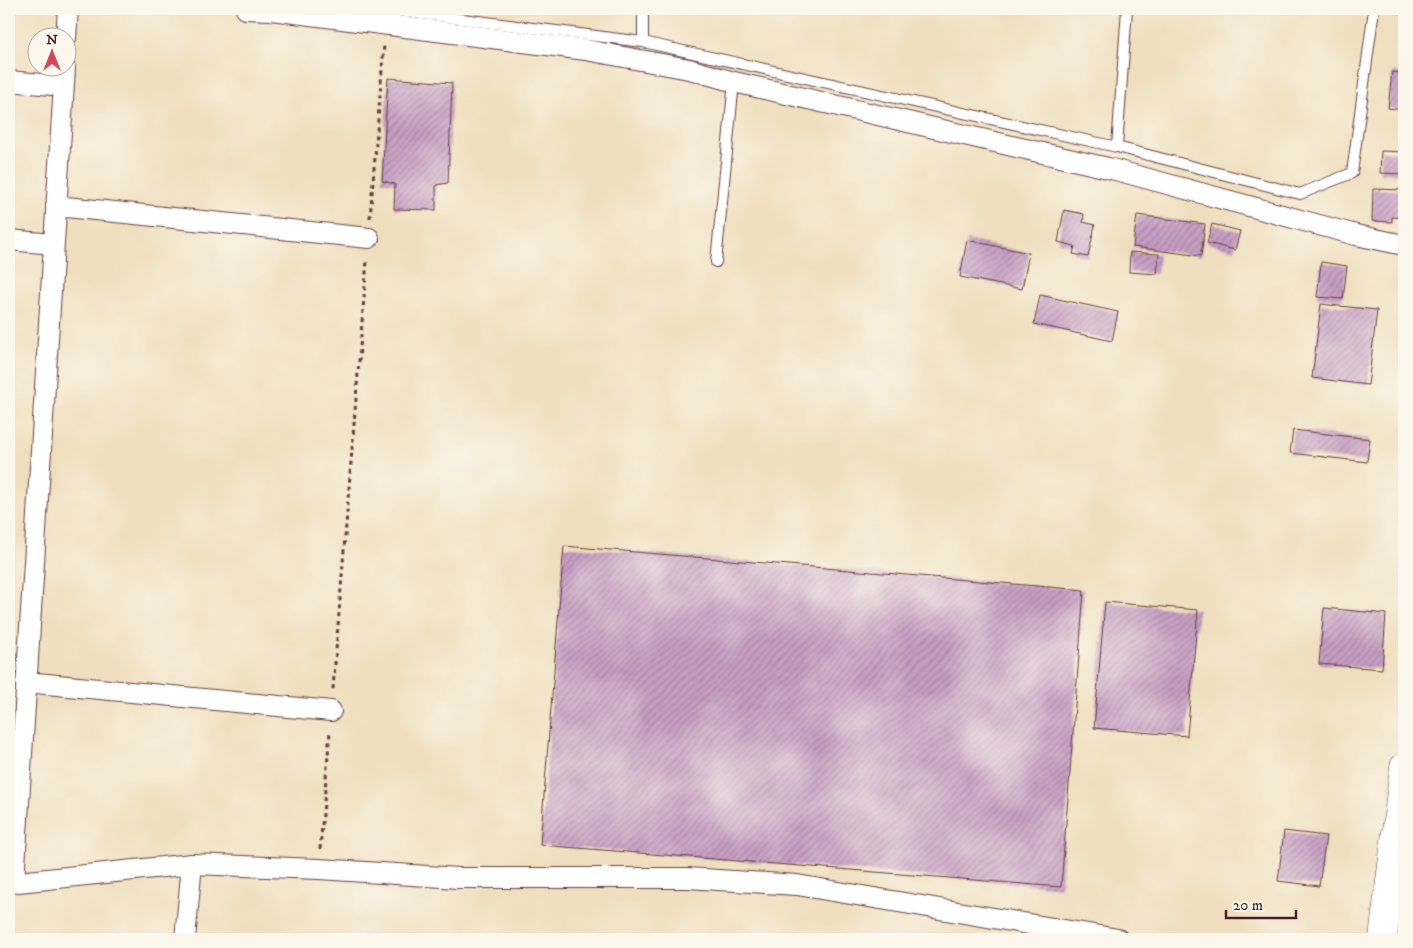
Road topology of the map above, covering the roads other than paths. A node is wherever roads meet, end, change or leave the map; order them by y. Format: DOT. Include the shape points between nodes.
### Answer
graph roads {
  1 [pos="68,9"];
  2 [pos="246,9"];
  3 [pos="643,9"];
  4 [pos="1127,9"];
  5 [pos="1374,9"];
  6 [pos="385,17"];
  7 [pos="67,28"];
  8 [pos="643,42"];
  9 [pos="50,78"];
  10 [pos="64,78"];
  11 [pos="9,81"];
  12 [pos="734,82"];
  13 [pos="1117,147"];
  14 [pos="56,206"];
  15 [pos="369,238"];
  16 [pos="9,240"];
  17 [pos="54,244"];
  18 [pos="1404,245"];
  19 [pos="716,262"];
  20 [pos="26,682"];
  21 [pos="331,711"];
  22 [pos="15,762"];
  23 [pos="1404,767"];
  24 [pos="192,864"];
  25 [pos="11,883"];
  26 [pos="1396,901"];
  27 [pos="185,939"];
  28 [pos="1118,939"];
  29 [pos="1383,939"];
  1 -- 7 [label="street"];
  2 -- 6 [label="street"];
  3 -- 8 [label="lane"];
  4 -- 13 [label="lane"];
  5 -- 13 [label="lane" via="1352,173 1300,194"];
  6 -- 8 [label="lane"];
  6 -- 12 [label="street" via="689,69"];
  8 -- 13 [label="lane"];
  9 -- 11 [label="street"];
  10 -- 14 [label="street"];
  12 -- 18 [label="street" via="1108,168 1356,236"];
  12 -- 19 [label="lane"];
  14 -- 15 [label="street"];
  14 -- 17 [label="street"];
  16 -- 17 [label="street"];
  17 -- 20 [label="street"];
  20 -- 21 [label="street"];
  20 -- 22 [label="street"];
  22 -- 25 [label="street"];
  23 -- 26 [label="highway"];
  24 -- 25 [label="street"];
  24 -- 27 [label="street"];
  24 -- 28 [label="street" via="319,868 458,878 687,878 797,885"];
  26 -- 29 [label="highway"];
}
